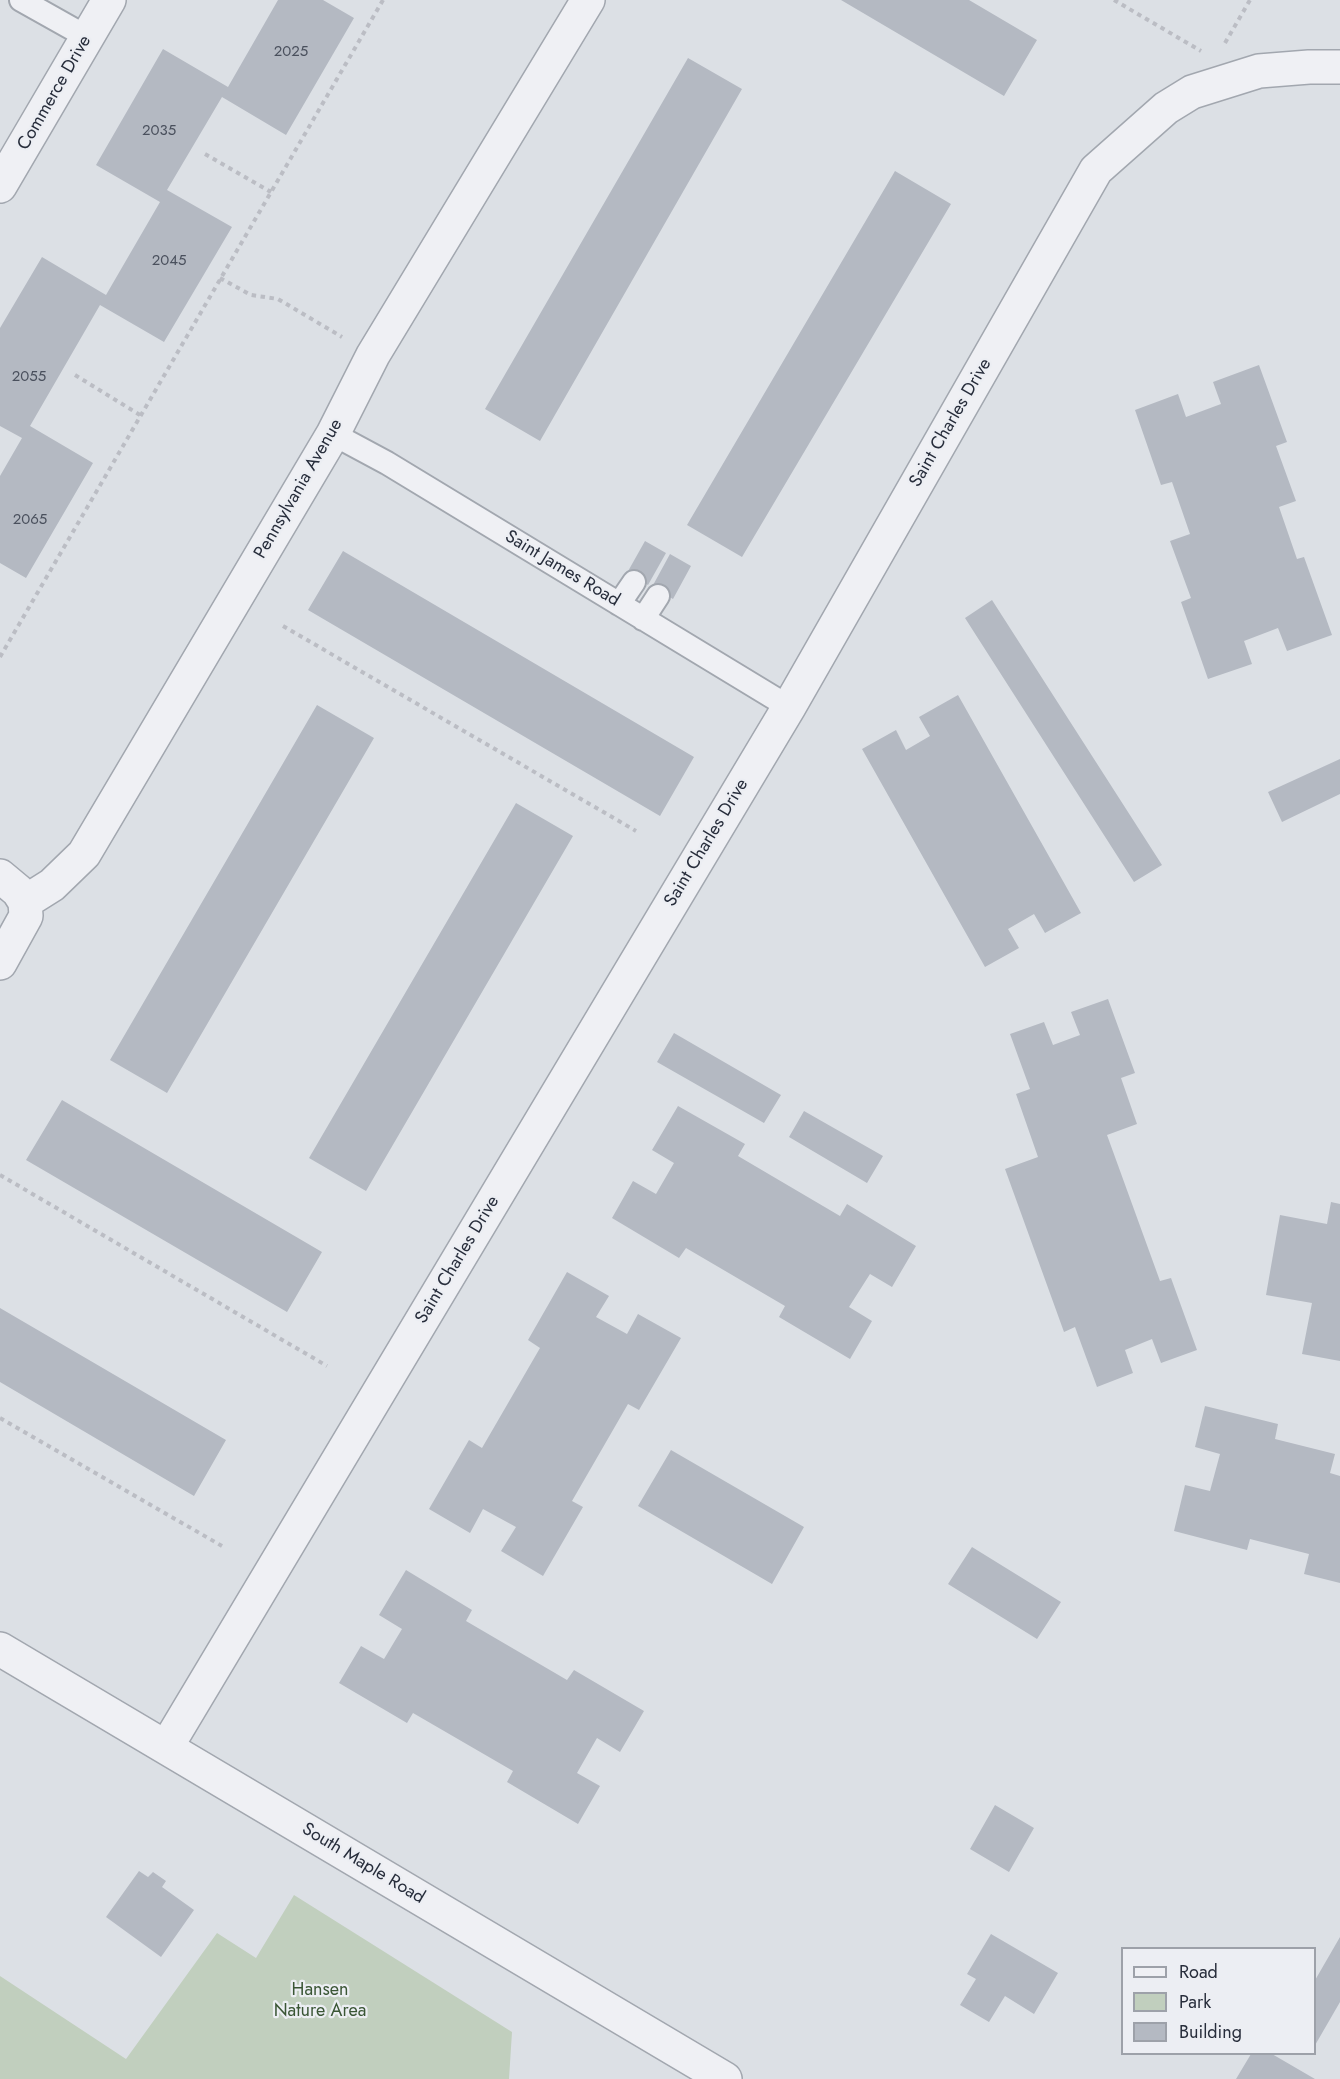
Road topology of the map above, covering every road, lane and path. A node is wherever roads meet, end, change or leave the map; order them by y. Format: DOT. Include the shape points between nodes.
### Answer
graph roads {
  1 [pos="21,0"];
  2 [pos="109,0"];
  3 [pos="383,0"];
  4 [pos="588,0"];
  5 [pos="1114,0"];
  6 [pos="1250,0"];
  7 [pos="87,38"];
  8 [pos="1340,67"];
  9 [pos="1220,70"];
  10 [pos="205,154"];
  11 [pos="1,181"];
  12 [pos="271,192"];
  13 [pos="220,278"];
  14 [pos="331,331"];
  15 [pos="75,375"];
  16 [pos="140,415"];
  17 [pos="333,434"];
  18 [pos="67,529"];
  19 [pos="72,532"];
  20 [pos="634,582"];
  21 [pos="658,596"];
  22 [pos="620,604"];
  23 [pos="643,619"];
  24 [pos="283,626"];
  25 [pos="2,650"];
  26 [pos="0,657"];
  27 [pos="789,707"];
  28 [pos="636,831"];
  29 [pos="0,876"];
  30 [pos="25,902"];
  31 [pos="0,963"];
  32 [pos="0,1175"];
  33 [pos="327,1366"];
  34 [pos="0,1418"];
  35 [pos="222,1546"];
  36 [pos="0,1648"];
  37 [pos="167,1746"];
  38 [pos="725,2079"];
  1 -- 7 [label="lane"];
  2 -- 7 [label="street, Commerce Drive"];
  3 -- 12 [label="path"];
  4 -- 17 [label="street, Pennsylvania Avenue" via="373,356"];
  5 -- 9 [label="path"];
  6 -- 9 [label="path"];
  7 -- 11 [label="street, Commerce Drive"];
  8 -- 9 [label="street, Saint Charles Drive"];
  9 -- 27 [label="street, Saint Charles Drive" via="1166,108 1096,170"];
  10 -- 12 [label="path"];
  12 -- 13 [label="path"];
  13 -- 14 [label="path" via="251,295 278,299"];
  13 -- 16 [label="path"];
  15 -- 16 [label="path"];
  16 -- 19 [label="path"];
  17 -- 22 [label="lane, Saint James Road"];
  17 -- 30 [label="street, Pennsylvania Avenue" via="84,854 52,885"];
  18 -- 19 [label="path"];
  19 -- 25 [label="path"];
  20 -- 22 [label="lane"];
  21 -- 23 [label="lane"];
  22 -- 23 [label="lane, Saint James Road"];
  23 -- 27 [label="lane, Saint James Road"];
  24 -- 28 [label="path"];
  25 -- 26 [label="path"];
  27 -- 37 [label="street, Saint Charles Drive"];
  29 -- 30 [label="street"];
  30 -- 31 [label="street" via="26,916"];
  32 -- 33 [label="path"];
  34 -- 35 [label="path"];
  36 -- 37 [label="street, South Maple Road"];
  37 -- 38 [label="street, South Maple Road"];
}
